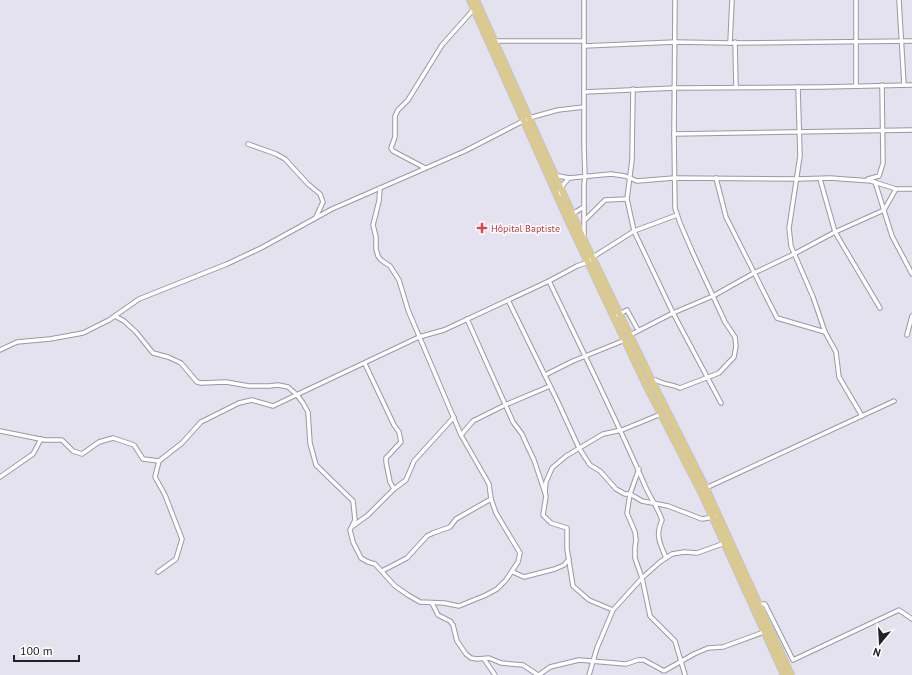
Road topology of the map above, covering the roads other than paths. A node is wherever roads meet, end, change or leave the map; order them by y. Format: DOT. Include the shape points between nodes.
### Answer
graph roads {
  1 [pos="470,0"];
  2 [pos="476,0"];
  3 [pos="584,0"];
  4 [pos="675,0"];
  5 [pos="732,0"];
  6 [pos="856,0"];
  7 [pos="899,0"];
  8 [pos="474,9"];
  9 [pos="902,40"];
  10 [pos="495,41"];
  11 [pos="584,41"];
  12 [pos="912,41"];
  13 [pos="675,42"];
  14 [pos="735,42"];
  15 [pos="856,42"];
  16 [pos="730,43"];
  17 [pos="584,46"];
  18 [pos="882,85"];
  19 [pos="904,85"];
  20 [pos="912,85"];
  21 [pos="856,86"];
  22 [pos="736,87"];
  23 [pos="798,87"];
  24 [pos="675,88"];
  25 [pos="633,89"];
  26 [pos="584,92"];
  27 [pos="584,107"];
  28 [pos="527,119"];
  29 [pos="883,130"];
  30 [pos="912,130"];
  31 [pos="799,132"];
  32 [pos="674,134"];
  33 [pos="248,144"];
  34 [pos="425,168"];
  35 [pos="585,176"];
  36 [pos="555,177"];
  37 [pos="569,178"];
  38 [pos="629,178"];
  39 [pos="674,178"];
  40 [pos="716,178"];
  41 [pos="820,178"];
  42 [pos="797,179"];
  43 [pos="865,180"];
  44 [pos="875,182"];
  45 [pos="380,188"];
  46 [pos="561,189"];
  47 [pos="896,189"];
  48 [pos="912,189"];
  49 [pos="558,197"];
  50 [pos="627,199"];
  51 [pos="584,207"];
  52 [pos="884,210"];
  53 [pos="572,214"];
  54 [pos="677,215"];
  55 [pos="315,218"];
  56 [pos="567,218"];
  57 [pos="585,220"];
  58 [pos="634,231"];
  59 [pos="835,232"];
  60 [pos="584,240"];
  61 [pos="794,254"];
  62 [pos="593,257"];
  63 [pos="588,262"];
  64 [pos="754,273"];
  65 [pos="912,274"];
  66 [pos="549,281"];
  67 [pos="713,296"];
  68 [pos="508,300"];
  69 [pos="880,308"];
  70 [pos="673,313"];
  71 [pos="620,314"];
  72 [pos="116,316"];
  73 [pos="912,316"];
  74 [pos="614,318"];
  75 [pos="467,319"];
  76 [pos="638,330"];
  77 [pos="825,332"];
  78 [pos="630,335"];
  79 [pos="907,335"];
  80 [pos="419,337"];
  81 [pos="625,340"];
  82 [pos="0,350"];
  83 [pos="585,356"];
  84 [pos="365,364"];
  85 [pos="546,375"];
  86 [pos="707,378"];
  87 [pos="652,381"];
  88 [pos="550,386"];
  89 [pos="297,395"];
  90 [pos="894,401"];
  91 [pos="721,403"];
  92 [pos="505,405"];
  93 [pos="661,414"];
  94 [pos="862,416"];
  95 [pos="454,417"];
  96 [pos="622,430"];
  97 [pos="0,431"];
  98 [pos="461,435"];
  99 [pos="40,439"];
  100 [pos="579,448"];
  101 [pos="159,461"];
  102 [pos="639,468"];
  103 [pos="0,477"];
  104 [pos="706,488"];
  105 [pos="394,489"];
  106 [pos="545,494"];
  107 [pos="630,494"];
  108 [pos="491,500"];
  109 [pos="655,503"];
  110 [pos="715,516"];
  111 [pos="352,527"];
  112 [pos="726,541"];
  113 [pos="666,558"];
  114 [pos="569,559"];
  115 [pos="382,571"];
  116 [pos="158,572"];
  117 [pos="513,572"];
  118 [pos="642,578"];
  119 [pos="432,603"];
  120 [pos="758,604"];
  121 [pos="613,610"];
  122 [pos="912,619"];
  123 [pos="764,632"];
  124 [pos="484,659"];
  125 [pos="593,662"];
  126 [pos="680,663"];
  127 [pos="495,675"];
  128 [pos="538,675"];
  129 [pos="589,675"];
  130 [pos="685,675"];
  131 [pos="784,675"];
  132 [pos="791,675"];
  1 -- 8 [label="main road"];
  2 -- 10 [label="main road"];
  3 -- 11 [label="street"];
  4 -- 13 [label="street"];
  5 -- 16 [label="street"];
  6 -- 15 [label="street"];
  7 -- 9 [label="street"];
  8 -- 28 [label="main road"];
  8 -- 34 [label="street" via="442,45 408,100 395,116 395,137 391,148"];
  9 -- 12 [label="street"];
  9 -- 15 [label="street"];
  9 -- 19 [label="street"];
  10 -- 11 [label="street"];
  10 -- 28 [label="main road"];
  11 -- 17 [label="street"];
  13 -- 16 [label="street"];
  13 -- 17 [label="street"];
  13 -- 24 [label="street"];
  14 -- 15 [label="street"];
  14 -- 16 [label="street"];
  14 -- 22 [label="street"];
  15 -- 21 [label="street"];
  17 -- 26 [label="street"];
  18 -- 19 [label="street"];
  18 -- 21 [label="street"];
  18 -- 29 [label="street"];
  19 -- 20 [label="street"];
  21 -- 23 [label="street"];
  22 -- 23 [label="street"];
  22 -- 24 [label="street"];
  23 -- 31 [label="street"];
  24 -- 25 [label="street"];
  24 -- 32 [label="street"];
  25 -- 26 [label="street"];
  25 -- 38 [label="street" via="632,160"];
  26 -- 27 [label="street"];
  27 -- 28 [label="street" via="558,110"];
  27 -- 35 [label="street"];
  28 -- 34 [label="street"];
  28 -- 36 [label="main road"];
  28 -- 49 [label="main road"];
  29 -- 30 [label="street"];
  29 -- 31 [label="street"];
  29 -- 43 [label="street" via="882,168 879,176"];
  31 -- 32 [label="street"];
  31 -- 42 [label="street" via="800,156"];
  32 -- 39 [label="street"];
  33 -- 55 [label="street" via="285,159 320,194 323,202"];
  34 -- 45 [label="street"];
  35 -- 37 [label="street"];
  35 -- 38 [label="street" via="611,174"];
  35 -- 51 [label="street"];
  36 -- 37 [label="street"];
  36 -- 46 [label="main road"];
  37 -- 46 [label="street"];
  38 -- 39 [label="street" via="637,181"];
  38 -- 50 [label="street"];
  39 -- 40 [label="street"];
  39 -- 54 [label="street"];
  40 -- 42 [label="street"];
  40 -- 64 [label="street" via="726,217"];
  41 -- 42 [label="street"];
  41 -- 43 [label="street"];
  41 -- 59 [label="street"];
  42 -- 61 [label="street" via="789,235"];
  43 -- 44 [label="street"];
  44 -- 47 [label="street"];
  44 -- 52 [label="street"];
  45 -- 55 [label="street"];
  45 -- 80 [label="street" via="373,225 377,254 392,268 399,280"];
  46 -- 49 [label="street"];
  46 -- 53 [label="main road"];
  47 -- 48 [label="street"];
  47 -- 52 [label="street"];
  49 -- 56 [label="main road"];
  50 -- 57 [label="street" via="605,200"];
  50 -- 58 [label="street"];
  51 -- 53 [label="street"];
  51 -- 57 [label="street"];
  52 -- 59 [label="street"];
  52 -- 65 [label="street" via="892,236"];
  53 -- 56 [label="street"];
  53 -- 60 [label="main road"];
  54 -- 58 [label="street"];
  54 -- 67 [label="street"];
  55 -- 72 [label="street" via="282,238 139,299"];
  56 -- 63 [label="main road"];
  57 -- 60 [label="street"];
  58 -- 62 [label="street"];
  58 -- 70 [label="street"];
  59 -- 61 [label="street"];
  59 -- 69 [label="street"];
  60 -- 62 [label="main road"];
  61 -- 64 [label="street"];
  61 -- 77 [label="street"];
  62 -- 63 [label="street"];
  62 -- 71 [label="main road"];
  63 -- 66 [label="street"];
  63 -- 74 [label="main road"];
  64 -- 67 [label="street"];
  64 -- 77 [label="street" via="777,318"];
  66 -- 68 [label="street"];
  66 -- 83 [label="street"];
  67 -- 70 [label="street"];
  67 -- 86 [label="street" via="735,337 736,346 730,363 719,373"];
  68 -- 75 [label="street"];
  68 -- 85 [label="street"];
  70 -- 76 [label="street"];
  70 -- 86 [label="street"];
  71 -- 74 [label="street"];
  71 -- 76 [label="street" via="627,310"];
  71 -- 78 [label="main road"];
  72 -- 82 [label="street" via="83,333 17,342"];
  72 -- 89 [label="street" via="136,332 153,353 181,363 198,382 278,385 288,387"];
  73 -- 79 [label="street"];
  74 -- 81 [label="main road"];
  75 -- 80 [label="street" via="444,330"];
  75 -- 92 [label="street"];
  76 -- 78 [label="street"];
  77 -- 94 [label="street" via="836,352 839,377"];
  78 -- 87 [label="main road"];
  80 -- 84 [label="street"];
  80 -- 95 [label="street"];
  81 -- 83 [label="street"];
  81 -- 93 [label="main road"];
  83 -- 85 [label="street"];
  83 -- 96 [label="street"];
  84 -- 89 [label="street"];
  84 -- 105 [label="street" via="401,442 386,458 390,482"];
  85 -- 88 [label="street"];
  86 -- 87 [label="street" via="680,388"];
  86 -- 91 [label="street"];
  87 -- 104 [label="main road"];
  88 -- 92 [label="street"];
  88 -- 100 [label="street"];
  89 -- 101 [label="street" via="273,406 252,400 239,402 200,422 182,443"];
  89 -- 111 [label="street" via="308,412 310,443 316,465 353,501 356,516"];
  90 -- 94 [label="street"];
  92 -- 98 [label="street" via="473,421"];
  92 -- 106 [label="street" via="534,460"];
  93 -- 96 [label="street"];
  93 -- 110 [label="main road"];
  94 -- 104 [label="street"];
  95 -- 98 [label="street"];
  95 -- 105 [label="street" via="414,461 406,480"];
  96 -- 100 [label="street" via="603,434"];
  96 -- 102 [label="street"];
  97 -- 99 [label="street"];
  98 -- 108 [label="street" via="489,484"];
  99 -- 101 [label="street" via="62,440 73,451 82,454 99,442 113,438 134,445 143,459"];
  99 -- 103 [label="street" via="33,454"];
  100 -- 106 [label="street" via="553,466 546,482"];
  100 -- 107 [label="street" via="590,465 600,471 616,489"];
  101 -- 116 [label="street" via="155,477 165,495 182,540 176,559"];
  102 -- 107 [label="street"];
  102 -- 109 [label="street"];
  104 -- 110 [label="main road"];
  105 -- 111 [label="street" via="368,516"];
  106 -- 114 [label="street" via="543,515 551,523 566,528"];
  107 -- 109 [label="street" via="642,501"];
  107 -- 118 [label="street" via="627,513 635,532 635,558"];
  108 -- 115 [label="street" via="456,519 450,526 428,536 407,558"];
  108 -- 117 [label="street" via="496,513 520,551 520,559"];
  109 -- 110 [label="street" via="702,519"];
  109 -- 113 [label="street" via="662,520 658,538"];
  110 -- 112 [label="main road"];
  111 -- 115 [label="street" via="350,534 361,558 375,564"];
  112 -- 113 [label="street" via="697,553 684,552"];
  112 -- 120 [label="main road"];
  112 -- 123 [label="main road"];
  113 -- 118 [label="street"];
  114 -- 117 [label="street" via="560,567 524,577"];
  114 -- 121 [label="street" via="573,586 589,600"];
  115 -- 119 [label="street" via="395,586 408,595 420,602"];
  117 -- 119 [label="street" via="497,589 469,603 459,606"];
  118 -- 121 [label="street"];
  118 -- 126 [label="street" via="650,616 675,641"];
  119 -- 124 [label="street" via="438,615 453,625 457,641 466,654 471,658"];
  120 -- 122 [label="street" via="765,604 792,660 899,610"];
  120 -- 132 [label="main road"];
  121 -- 125 [label="street"];
  123 -- 126 [label="street" via="723,647 708,648"];
  123 -- 131 [label="main road"];
  124 -- 127 [label="street"];
  124 -- 128 [label="street" via="523,665"];
  125 -- 126 [label="street" via="626,664 644,660 664,672"];
  125 -- 128 [label="street" via="579,660 550,667"];
  125 -- 129 [label="street"];
  126 -- 130 [label="street"];
}
